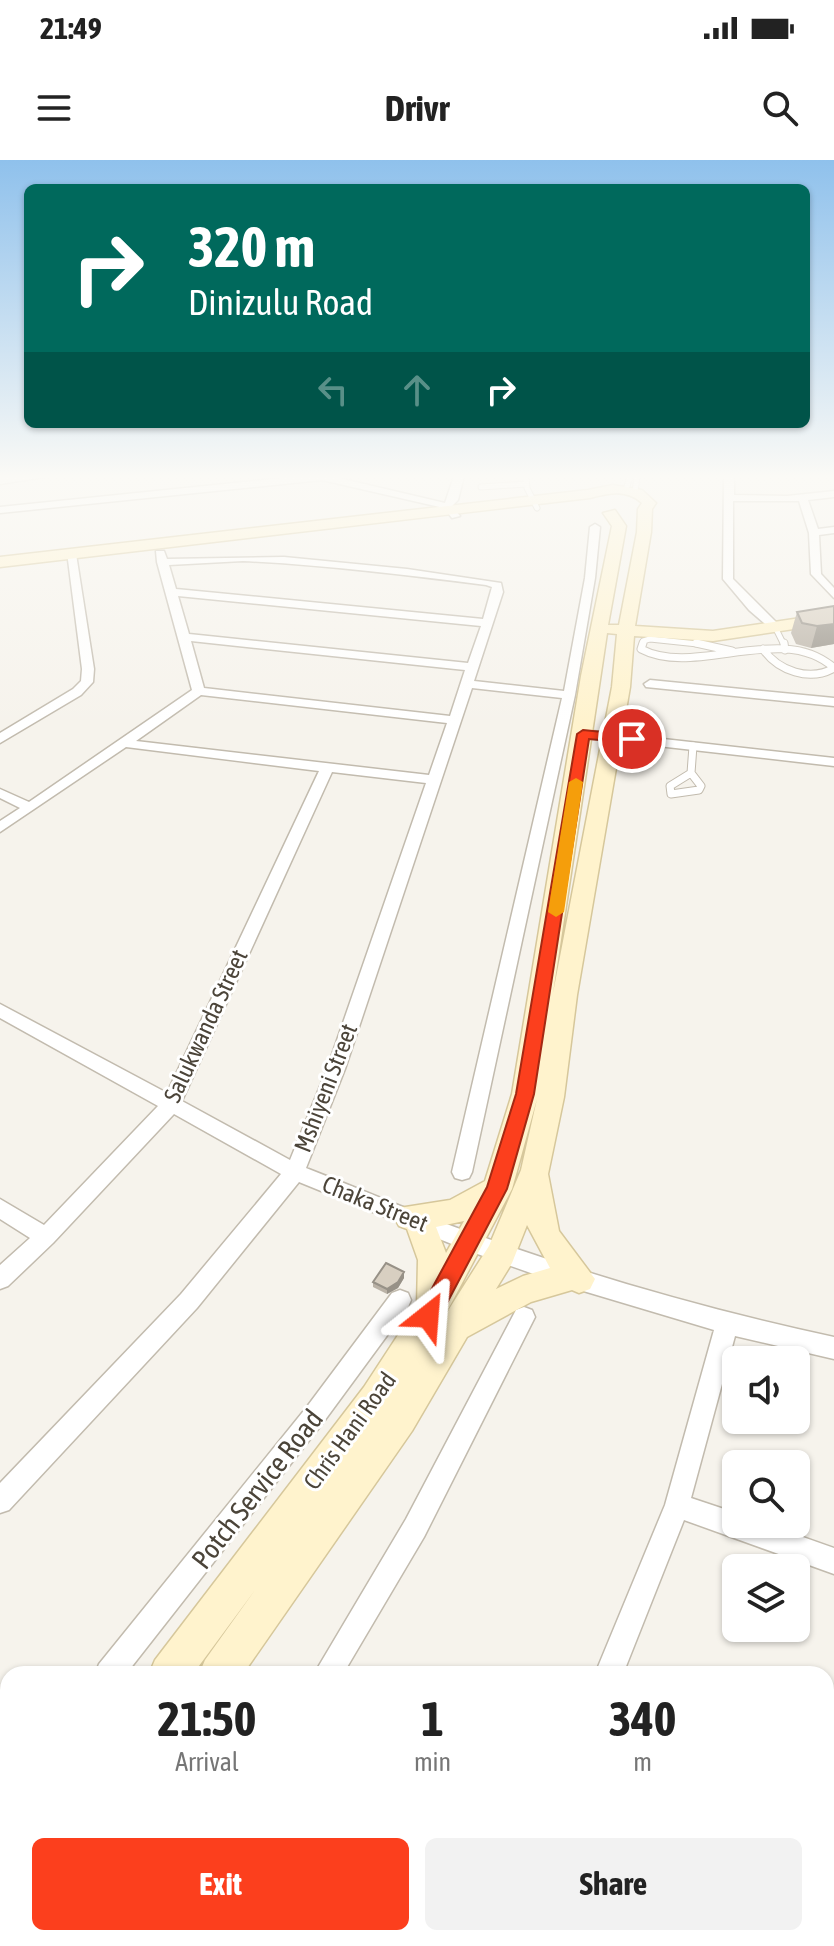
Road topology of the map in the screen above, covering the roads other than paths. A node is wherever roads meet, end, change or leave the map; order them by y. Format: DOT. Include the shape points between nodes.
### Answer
graph roads {
  1 [pos="47,559"];
  2 [pos="63,559"];
  3 [pos="71,559"];
  4 [pos="161,559"];
  5 [pos="262,559"];
  6 [pos="592,559"];
  7 [pos="612,559"];
  8 [pos="639,559"];
  9 [pos="729,559"];
  10 [pos="815,559"];
  11 [pos="0,562"];
  12 [pos="0,570"];
  13 [pos="834,572"];
  14 [pos="816,574"];
  15 [pos="172,592"];
  16 [pos="834,595"];
  17 [pos="834,618"];
  18 [pos="488,623"];
  19 [pos="775,627"];
  20 [pos="599,628"];
  21 [pos="626,631"];
  22 [pos="184,637"];
  23 [pos="763,649"];
  24 [pos="785,650"];
  25 [pos="732,651"];
  26 [pos="470,675"];
  27 [pos="650,684"];
  28 [pos="199,691"];
  29 [pos="569,695"];
  30 [pos="834,702"];
  31 [pos="455,720"];
  32 [pos="583,734"];
  33 [pos="611,737"];
  34 [pos="0,739"];
  35 [pos="123,743"];
  36 [pos="693,746"];
  37 [pos="834,762"];
  38 [pos="326,770"];
  39 [pos="691,773"];
  40 [pos="432,780"];
  41 [pos="0,793"];
  42 [pos="29,807"];
  43 [pos="0,828"];
  44 [pos="0,1010"];
  45 [pos="170,1106"];
  46 [pos="535,1170"];
  47 [pos="295,1172"];
  48 [pos="462,1172"];
  49 [pos="497,1189"];
  50 [pos="0,1208"];
  51 [pos="414,1219"];
  52 [pos="46,1237"];
  53 [pos="485,1247"];
  54 [pos="575,1278"];
  55 [pos="0,1279"];
  56 [pos="429,1314"];
  57 [pos="524,1317"];
  58 [pos="727,1324"];
  59 [pos="834,1348"];
  60 [pos="0,1501"];
  61 [pos="677,1505"];
  62 [pos="834,1561"];
  63 [pos="115,1666"];
  64 [pos="175,1666"];
  65 [pos="225,1666"];
  66 [pos="333,1666"];
  67 [pos="612,1666"];
  1 -- 11 [label="main road"];
  2 -- 12 [label="main road"];
  3 -- 34 [label="street" via="87,682"];
  4 -- 15 [label="street"];
  5 -- 18 [label="street, Mshiyeni Street" via="488,582 497,585 498,592"];
  6 -- 29 [label="street"];
  7 -- 20 [label="main road, Chris Hani Road"];
  8 -- 21 [label="main road, Chris Hani Road"];
  9 -- 19 [label="street" via="728,579"];
  10 -- 14 [label="street"];
  13 -- 14 [label="street"];
  14 -- 16 [label="street"];
  15 -- 18 [label="street"];
  15 -- 22 [label="street"];
  17 -- 19 [label="main road"];
  18 -- 26 [label="street, Mshiyeni Street"];
  19 -- 21 [label="main road" via="695,637"];
  19 -- 24 [label="lane"];
  20 -- 21 [label="main road"];
  20 -- 32 [label="main road, Chris Hani Road"];
  21 -- 33 [label="main road, Chris Hani Road"];
  22 -- 26 [label="street"];
  22 -- 28 [label="street"];
  23 -- 24 [label="lane"];
  23 -- 24 [label="lane" via="770,661 791,671 823,674 834,668 824,660"];
  23 -- 25 [label="lane"];
  25 -- 25 [label="lane" via="650,639 641,649 694,659"];
  26 -- 29 [label="street"];
  26 -- 31 [label="street, Mshiyeni Street"];
  27 -- 30 [label="street"];
  28 -- 31 [label="street"];
  28 -- 35 [label="street"];
  29 -- 48 [label="street"];
  31 -- 40 [label="street, Mshiyeni Street"];
  32 -- 33 [label="street"];
  32 -- 49 [label="main road, Chris Hani Road" via="525,1094"];
  33 -- 36 [label="street"];
  33 -- 46 [label="main road, Chris Hani Road"];
  35 -- 38 [label="street"];
  35 -- 42 [label="street"];
  36 -- 37 [label="street"];
  36 -- 39 [label="lane"];
  38 -- 40 [label="street"];
  38 -- 45 [label="street, Salukwanda Street"];
  40 -- 47 [label="street, Mshiyeni Street" via="336,1069"];
  41 -- 42 [label="street"];
  42 -- 43 [label="street"];
  44 -- 45 [label="street, Chaka Street"];
  45 -- 47 [label="street, Chaka Street"];
  45 -- 52 [label="street, Salukwanda Street"];
  46 -- 53 [label="main road, Chris Hani Road"];
  46 -- 54 [label="main road" via="539,1223 557,1258"];
  47 -- 51 [label="street, Chaka Street"];
  47 -- 60 [label="street, Mshiyeni Street" via="189,1301"];
  49 -- 51 [label="main road" via="454,1212"];
  49 -- 53 [label="main road, Chris Hani Road"];
  50 -- 52 [label="street"];
  51 -- 53 [label="street, Chaka Street"];
  51 -- 56 [label="main road" via="435,1263"];
  52 -- 55 [label="street, Salukwanda Street"];
  53 -- 54 [label="street, Chaka Street"];
  53 -- 56 [label="main road, Chris Hani Road"];
  54 -- 56 [label="main road"];
  54 -- 58 [label="street, Chaka Street"];
  56 -- 63 [label="street, Potch Service Road" via="314,1416"];
  56 -- 64 [label="main road, Chris Hani Road" via="376,1399"];
  56 -- 65 [label="main road, Chris Hani Road" via="400,1419"];
  57 -- 66 [label="street" via="415,1528"];
  58 -- 59 [label="street, Chaka Street"];
  58 -- 61 [label="street"];
  61 -- 62 [label="street"];
  61 -- 67 [label="street"];
}
